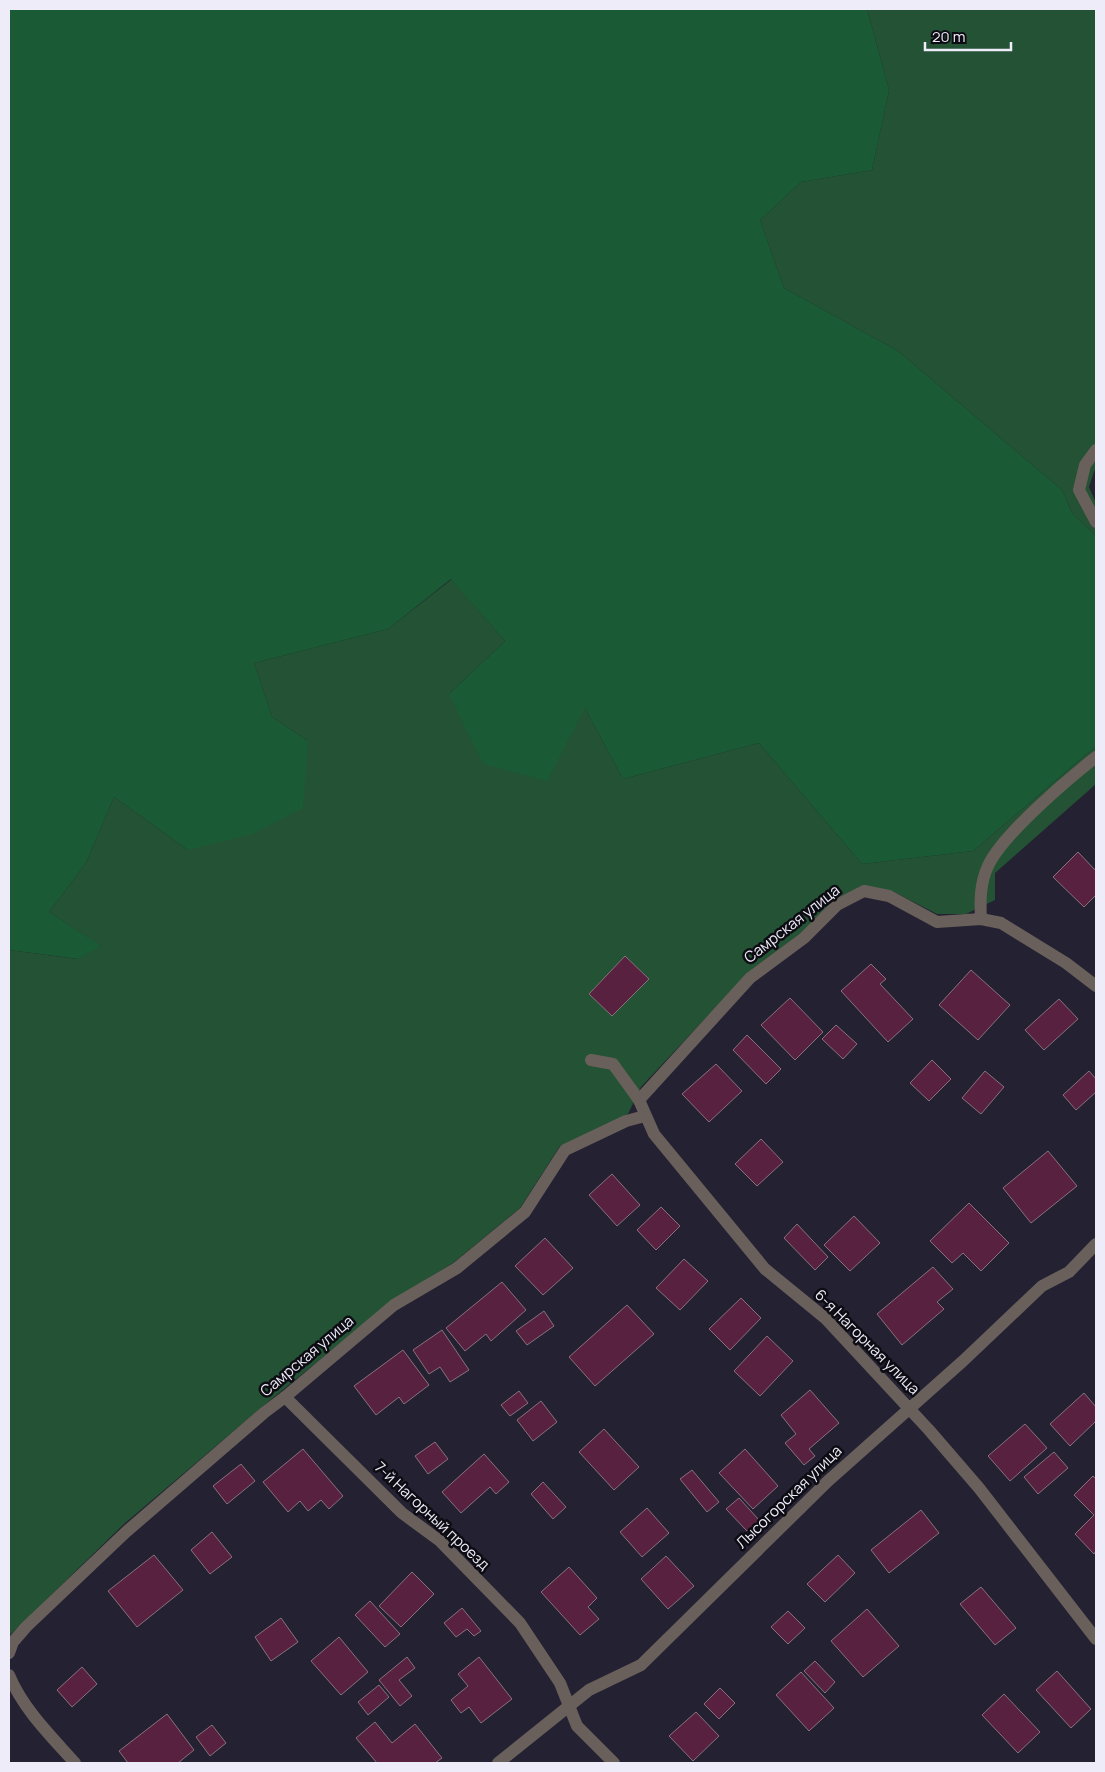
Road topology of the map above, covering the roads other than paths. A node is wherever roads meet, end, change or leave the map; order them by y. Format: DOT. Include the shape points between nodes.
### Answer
graph roads {
  1 [pos="1096,450"];
  2 [pos="1096,522"];
  3 [pos="1096,757"];
  4 [pos="981,919"];
  5 [pos="1096,986"];
  6 [pos="591,1060"];
  7 [pos="639,1100"];
  8 [pos="644,1116"];
  9 [pos="1096,1244"];
  10 [pos="285,1397"];
  11 [pos="909,1408"];
  12 [pos="1096,1639"];
  13 [pos="9,1652"];
  14 [pos="9,1676"];
  15 [pos="569,1705"];
  16 [pos="75,1763"];
  17 [pos="498,1763"];
  18 [pos="614,1763"];
  1 -- 2 [label="street" via="1085,465 1079,490"];
  3 -- 4 [label="street" via="1016,828 988,866 980,894"];
  4 -- 5 [label="street, Самрская улица" via="1001,923 1066,963"];
  4 -- 7 [label="street, Самрская улица" via="937,922 889,896 864,891 857,894 837,905 804,938 750,978"];
  6 -- 7 [label="street, 6-я Нагорная улица" via="613,1064"];
  7 -- 8 [label="street, 6-я Нагорная улица"];
  8 -- 10 [label="street, Самрская улица" via="626,1121 565,1150 525,1212 457,1268 394,1305"];
  8 -- 11 [label="street, 6-я Нагорная улица" via="654,1134 765,1269 825,1318"];
  9 -- 11 [label="street, Лысогорская улица" via="1069,1272 1042,1286"];
  10 -- 13 [label="street, Самрская улица" via="126,1532 26,1627"];
  10 -- 15 [label="street, 7-й Нагорный проезд" via="402,1513 440,1541 520,1623 556,1676"];
  11 -- 12 [label="street, 6-я Нагорная улица" via="979,1488"];
  11 -- 15 [label="street, Лысогорская улица" via="828,1481 641,1665 589,1690"];
  14 -- 16 [label="street" via="29,1710"];
  15 -- 17 [label="street, Лысогорская улица"];
  15 -- 18 [label="street, 7-й Нагорный проезд" via="577,1726"];
}
